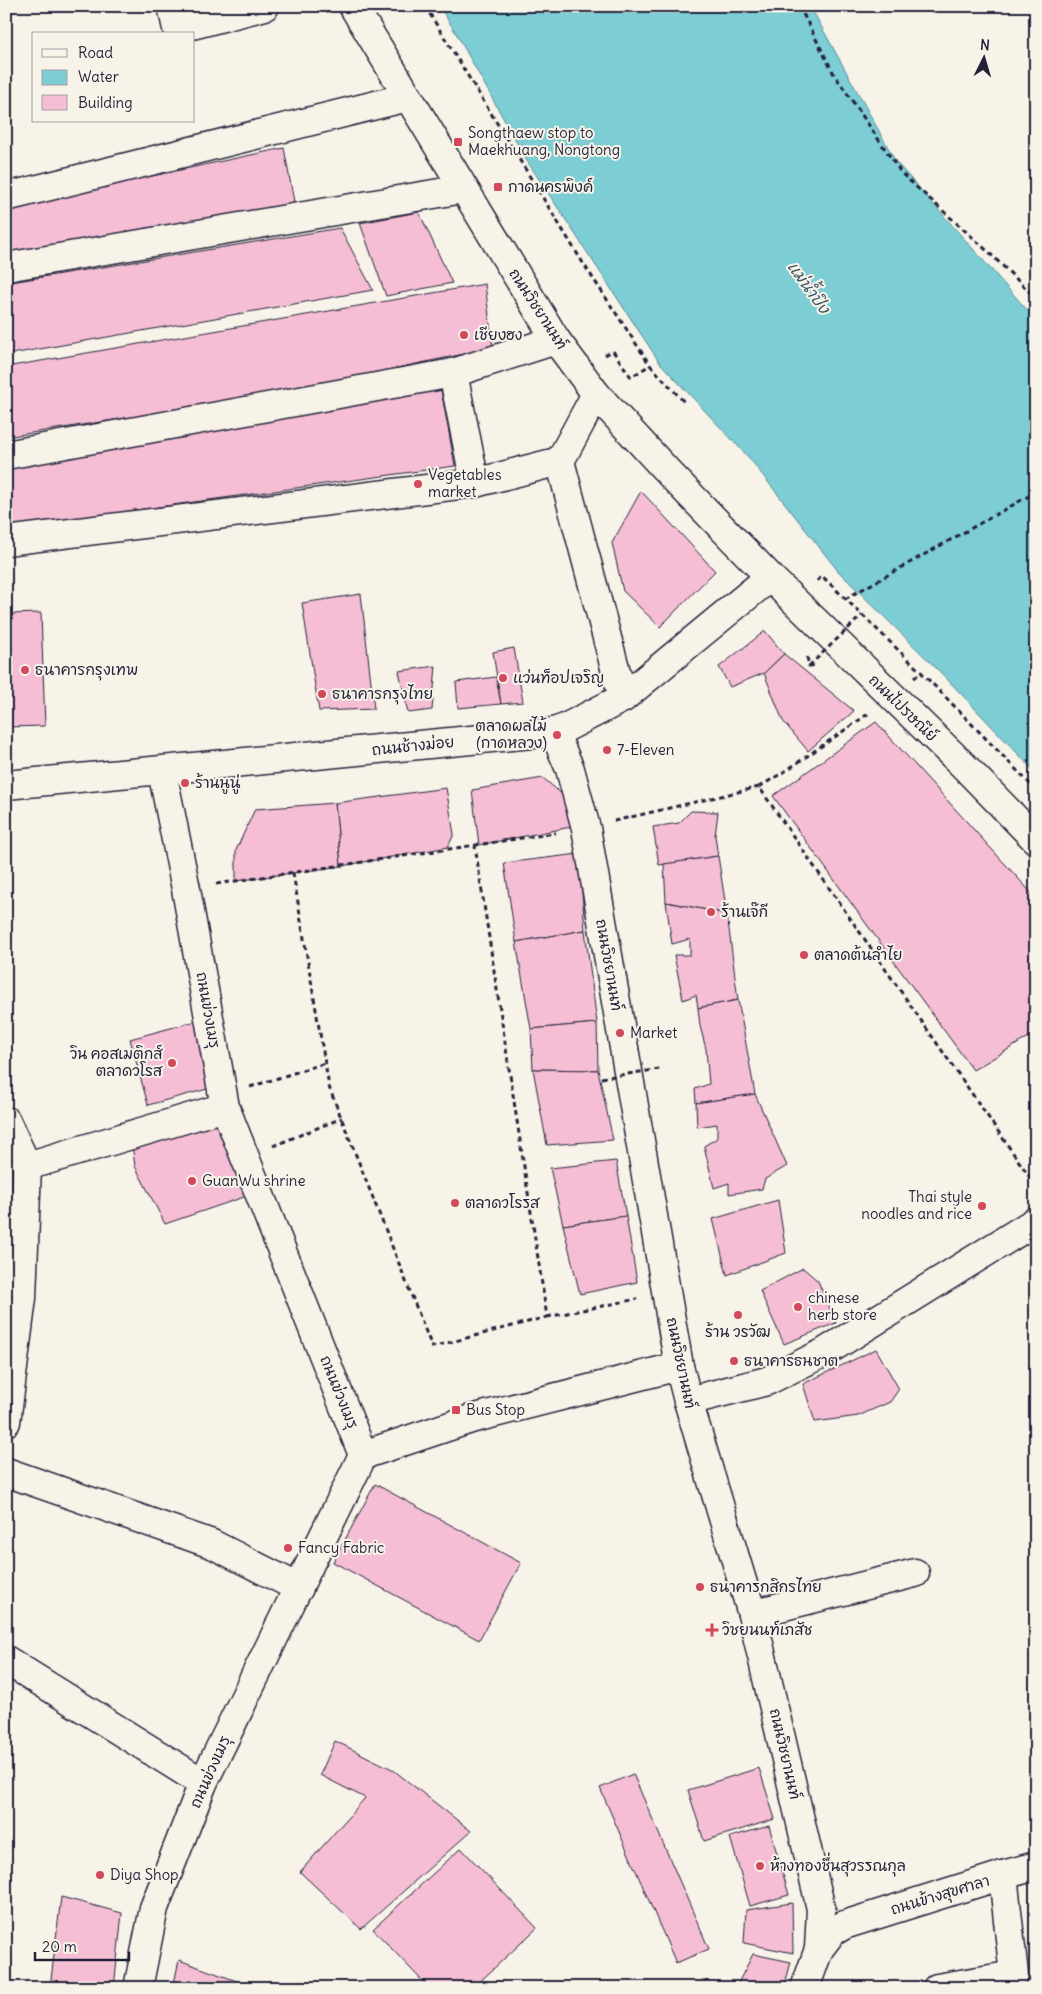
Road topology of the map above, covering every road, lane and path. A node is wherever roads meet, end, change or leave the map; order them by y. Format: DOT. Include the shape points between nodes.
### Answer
graph roads {
  1 [pos="172,6"];
  2 [pos="265,6"];
  3 [pos="353,6"];
  4 [pos="425,6"];
  5 [pos="800,6"];
  6 [pos="408,97"];
  7 [pos="463,189"];
  8 [pos="6,197"];
  9 [pos="6,267"];
  10 [pos="1036,298"];
  11 [pos="556,340"];
  12 [pos="613,351"];
  13 [pos="650,365"];
  14 [pos="453,373"];
  15 [pos="596,394"];
  16 [pos="686,404"];
  17 [pos="6,455"];
  18 [pos="560,461"];
  19 [pos="475,483"];
  20 [pos="1036,492"];
  21 [pos="6,541"];
  22 [pos="822,576"];
  23 [pos="770,577"];
  24 [pos="845,599"];
  25 [pos="862,615"];
  26 [pos="809,666"];
  27 [pos="893,697"];
  28 [pos="623,698"];
  29 [pos="554,732"];
  30 [pos="162,771"];
  31 [pos="6,785"];
  32 [pos="759,787"];
  33 [pos="1036,790"];
  34 [pos="586,828"];
  35 [pos="1036,840"];
  36 [pos="475,846"];
  37 [pos="293,873"];
  38 [pos="186,889"];
  39 [pos="325,1062"];
  40 [pos="660,1070"];
  41 [pos="601,1078"];
  42 [pos="224,1101"];
  43 [pos="342,1118"];
  44 [pos="6,1121"];
  45 [pos="245,1158"];
  46 [pos="27,1166"];
  47 [pos="1036,1186"];
  48 [pos="1036,1221"];
  49 [pos="667,1292"];
  50 [pos="547,1317"];
  51 [pos="680,1366"];
  52 [pos="688,1401"];
  53 [pos="6,1422"];
  54 [pos="364,1455"];
  55 [pos="6,1472"];
  56 [pos="915,1573"];
  57 [pos="300,1588"];
  58 [pos="752,1614"];
  59 [pos="6,1660"];
  60 [pos="203,1783"];
  61 [pos="1036,1866"];
  62 [pos="1003,1875"];
  63 [pos="821,1909"];
  64 [pos="844,1925"];
  65 [pos="819,1950"];
  66 [pos="138,1988"];
  67 [pos="805,1988"];
  68 [pos="937,1988"];
  1 -- 2 [label="street" via="177,30"];
  3 -- 6 [label="street, ถนนวิชยานนท์"];
  4 -- 13 [label="path"];
  5 -- 10 [label="path" via="834,74 902,174"];
  6 -- 7 [label="street, ถนนวิชยานนท์"];
  6 -- 8 [label="street"];
  7 -- 9 [label="street"];
  7 -- 11 [label="street, ถนนวิชยานนท์"];
  11 -- 14 [label="street"];
  11 -- 15 [label="street, ถนนวิชยานนท์"];
  12 -- 13 [label="path" via="631,377"];
  13 -- 16 [label="path"];
  14 -- 17 [label="street"];
  14 -- 19 [label="street"];
  15 -- 18 [label="street"];
  15 -- 23 [label="street, ถนนวิชยานนท์"];
  18 -- 19 [label="street"];
  18 -- 28 [label="street"];
  19 -- 21 [label="street"];
  20 -- 24 [label="path"];
  22 -- 24 [label="path"];
  23 -- 27 [label="street, ถนนไปรษณีย์"];
  23 -- 28 [label="street, ถนนช้างม่อย"];
  24 -- 25 [label="path"];
  25 -- 26 [label="path, bridge"];
  25 -- 33 [label="path"];
  27 -- 32 [label="path"];
  27 -- 35 [label="street, ถนนไปรษณีย์"];
  28 -- 29 [label="street, ถนนช้างม่อย"];
  29 -- 30 [label="street, ถนนช้างม่อย"];
  29 -- 34 [label="street, ถนนวิชยานนท์" via="570,769"];
  30 -- 31 [label="street, ถนนช้างม่อย"];
  30 -- 38 [label="street, ถนนข่วงเมรุ"];
  32 -- 34 [label="path"];
  32 -- 47 [label="path"];
  34 -- 36 [label="path"];
  34 -- 49 [label="street, ถนนวิชยานนท์"];
  36 -- 37 [label="path"];
  36 -- 50 [label="path"];
  37 -- 38 [label="path"];
  37 -- 39 [label="path"];
  38 -- 42 [label="street, ถนนข่วงเมรุ"];
  39 -- 42 [label="path"];
  39 -- 43 [label="path" via="329,1087"];
  40 -- 41 [label="path, bridge"];
  42 -- 45 [label="street, ถนนข่วงเมรุ"];
  42 -- 46 [label="street"];
  43 -- 45 [label="path"];
  43 -- 50 [label="path" via="432,1347"];
  44 -- 46 [label="street"];
  45 -- 54 [label="street, ถนนข่วงเมรุ"];
  46 -- 53 [label="street" via="22,1298"];
  48 -- 52 [label="street" via="825,1352 767,1381"];
  49 -- 50 [label="path"];
  49 -- 51 [label="street, ถนนวิชยานนท์"];
  51 -- 52 [label="street, ถนนวิชยานนท์"];
  51 -- 54 [label="street" via="471,1419"];
  52 -- 58 [label="street, ถนนวิชยานนท์"];
  54 -- 57 [label="street, ถนนข่วงเมรุ"];
  55 -- 57 [label="street" via="212,1544"];
  56 -- 58 [label="street"];
  57 -- 60 [label="street, ถนนข่วงเมรุ"];
  58 -- 63 [label="street, ถนนวิชยานนท์"];
  59 -- 60 [label="street"];
  60 -- 66 [label="street, ถนนข่วงเมรุ" via="154,1908"];
  61 -- 62 [label="street, ถนนข้างสุขศาลา"];
  62 -- 64 [label="street, ถนนข้างสุขศาลา"];
  62 -- 68 [label="street" via="1014,1975"];
  63 -- 64 [label="street" via="826,1916"];
  63 -- 65 [label="street, ถนนวิชยานนท์"];
  64 -- 65 [label="street" via="832,1932"];
  65 -- 67 [label="street, ถนนวิชยานนท์"];
}
